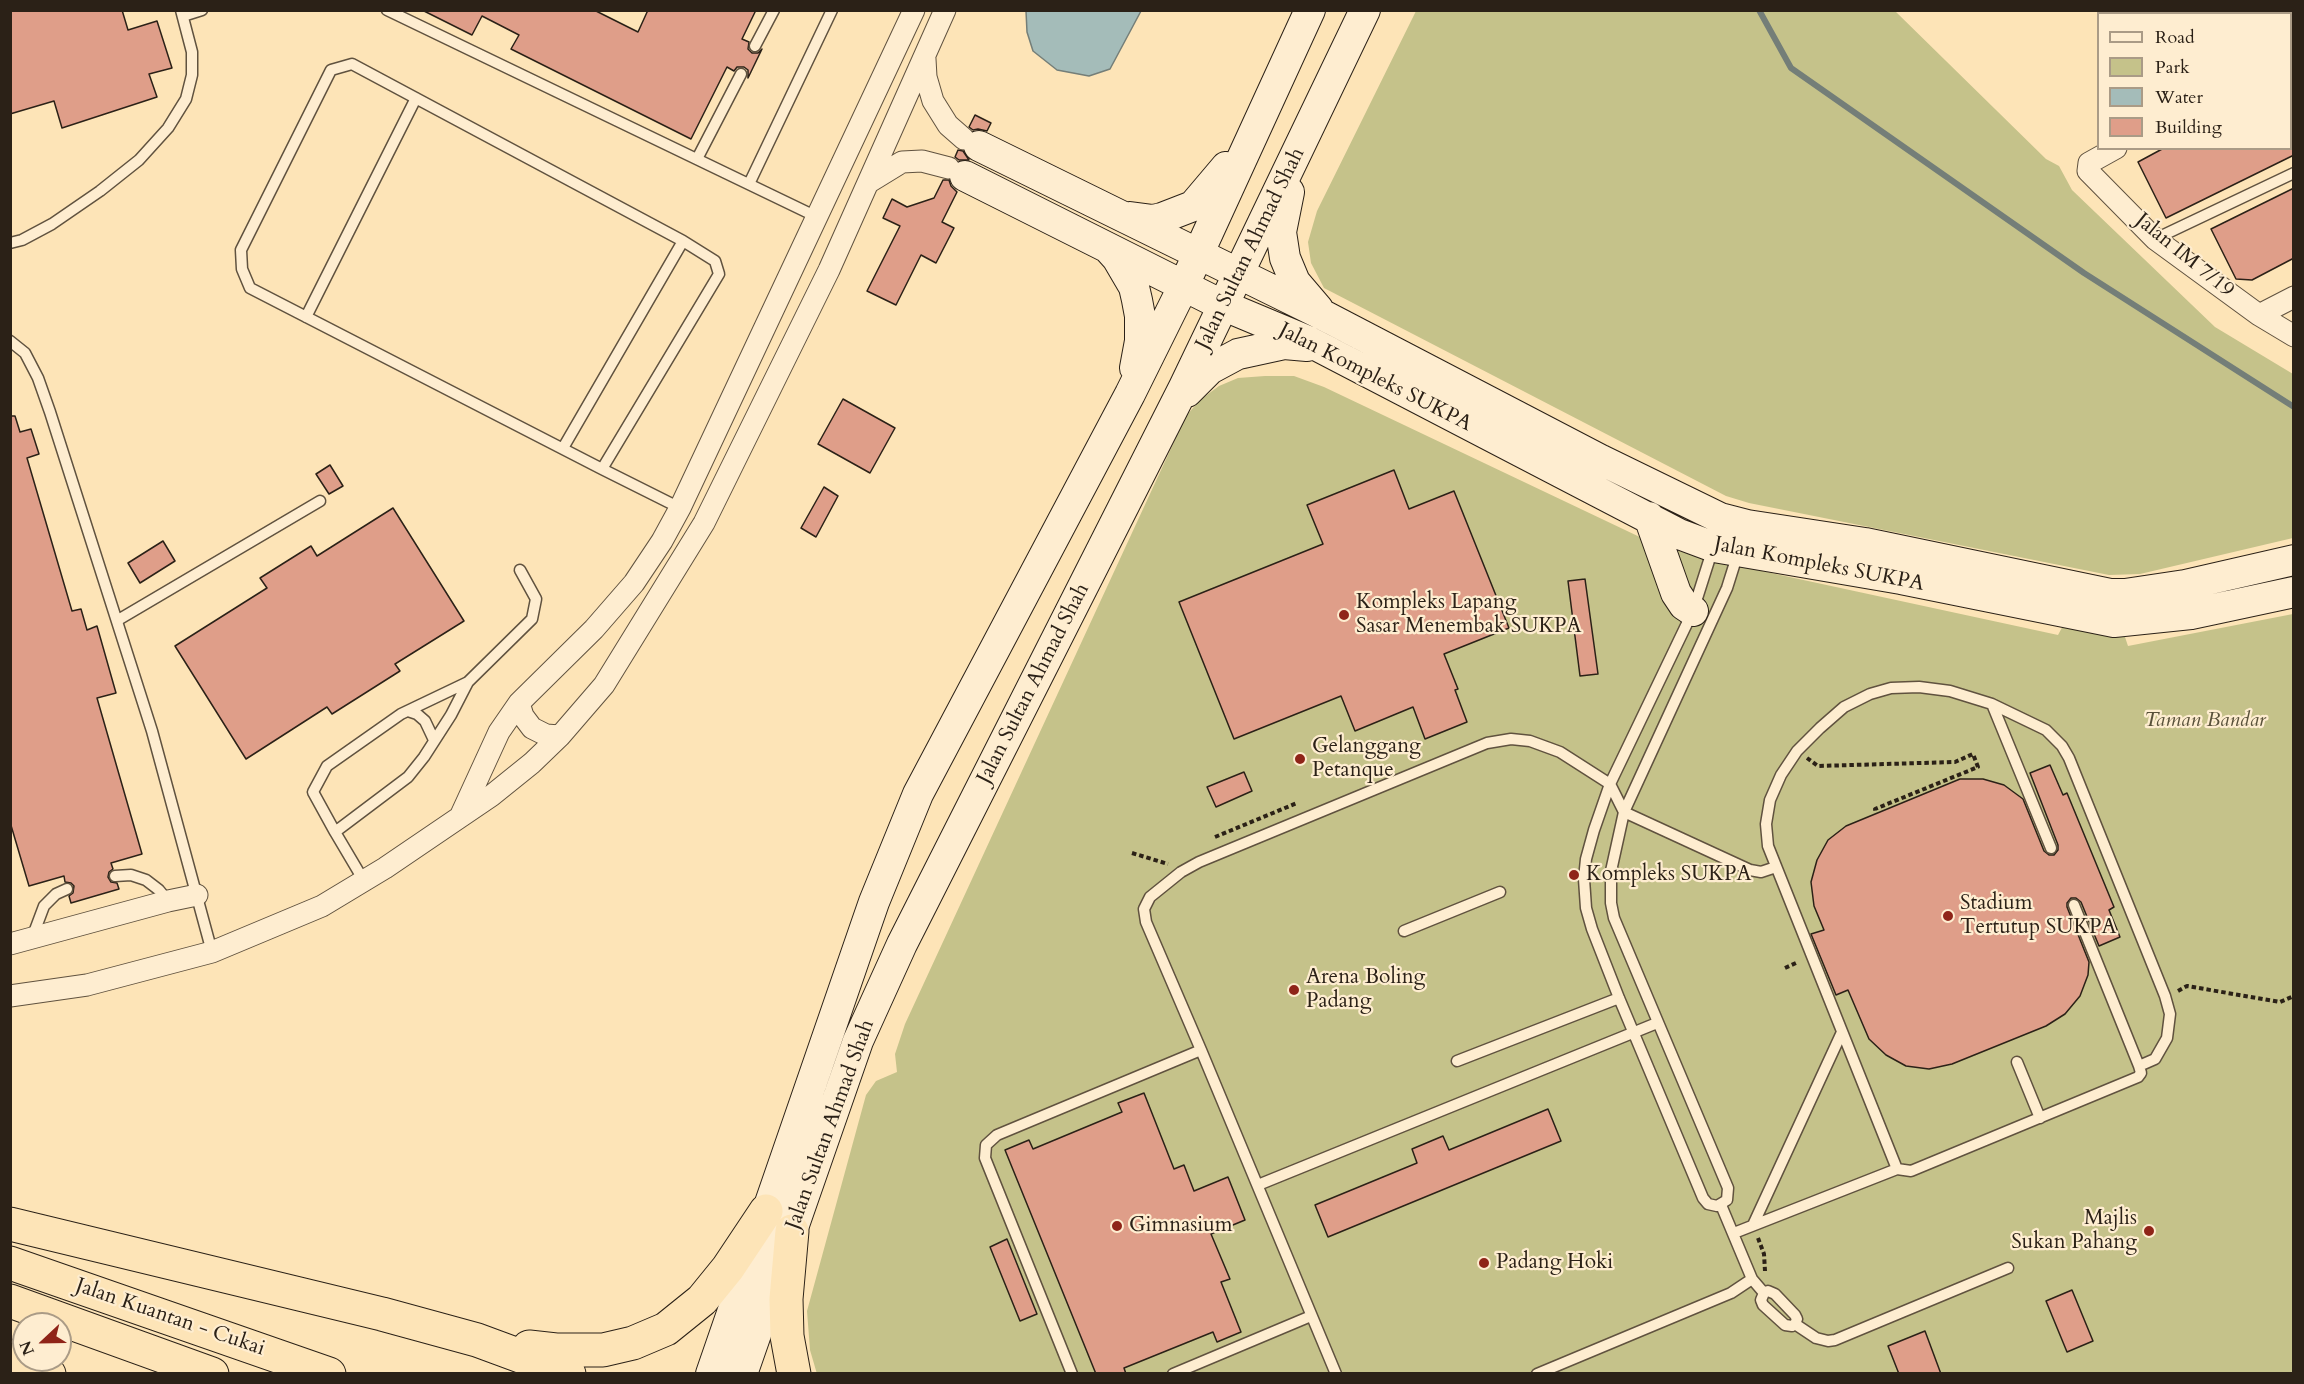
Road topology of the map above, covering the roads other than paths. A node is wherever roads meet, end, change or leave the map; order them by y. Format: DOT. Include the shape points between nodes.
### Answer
graph roads {
  1 [pos="202,10"];
  2 [pos="387,10"];
  3 [pos="774,10"];
  4 [pos="832,10"];
  5 [pos="914,10"];
  6 [pos="945,10"];
  7 [pos="1310,10"];
  8 [pos="1365,10"];
  9 [pos="182,13"];
  10 [pos="755,46"];
  11 [pos="925,59"];
  12 [pos="741,74"];
  13 [pos="416,98"];
  14 [pos="1254,132"];
  15 [pos="971,142"];
  16 [pos="1301,146"];
  17 [pos="2112,150"];
  18 [pos="697,159"];
  19 [pos="957,172"];
  20 [pos="2294,173"];
  21 [pos="871,181"];
  22 [pos="749,184"];
  23 [pos="1124,216"];
  24 [pos="817,217"];
  25 [pos="2156,239"];
  26 [pos="683,241"];
  27 [pos="10,243"];
  28 [pos="1106,245"];
  29 [pos="1198,254"];
  30 [pos="1238,273"];
  31 [pos="1184,285"];
  32 [pos="2294,297"];
  33 [pos="1222,305"];
  34 [pos="1323,315"];
  35 [pos="2259,315"];
  36 [pos="306,317"];
  37 [pos="2294,336"];
  38 [pos="10,341"];
  39 [pos="1338,357"];
  40 [pos="1130,394"];
  41 [pos="1167,421"];
  42 [pos="563,448"];
  43 [pos="602,469"];
  44 [pos="320,501"];
  45 [pos="680,508"];
  46 [pos="1649,518"];
  47 [pos="1730,536"];
  48 [pos="2294,560"];
  49 [pos="520,570"];
  50 [pos="2294,592"];
  51 [pos="1693,611"];
  52 [pos="118,620"];
  53 [pos="468,682"];
  54 [pos="519,703"];
  55 [pos="1992,704"];
  56 [pos="408,711"];
  57 [pos="560,736"];
  58 [pos="434,741"];
  59 [pos="1610,783"];
  60 [pos="1624,812"];
  61 [pos="460,818"];
  62 [pos="335,832"];
  63 [pos="2051,848"];
  64 [pos="1776,867"];
  65 [pos="115,876"];
  66 [pos="364,881"];
  67 [pos="68,889"];
  68 [pos="1500,892"];
  69 [pos="196,895"];
  70 [pos="168,901"];
  71 [pos="2074,905"];
  72 [pos="1404,931"];
  73 [pos="32,938"];
  74 [pos="10,944"];
  75 [pos="212,952"];
  76 [pos="10,996"];
  77 [pos="1619,998"];
  78 [pos="1657,1023"];
  79 [pos="1634,1032"];
  80 [pos="1842,1032"];
  81 [pos="1201,1050"];
  82 [pos="1457,1061"];
  83 [pos="2017,1062"];
  84 [pos="2139,1066"];
  85 [pos="2040,1118"];
  86 [pos="1897,1169"];
  87 [pos="1258,1185"];
  88 [pos="1721,1205"];
  89 [pos="766,1211"];
  90 [pos="10,1224"];
  91 [pos="1753,1225"];
  92 [pos="792,1231"];
  93 [pos="1734,1233"];
  94 [pos="10,1263"];
  95 [pos="2008,1268"];
  96 [pos="1752,1279"];
  97 [pos="10,1301"];
  98 [pos="1311,1316"];
  99 [pos="477,1340"];
  100 [pos="10,1356"];
  101 [pos="49,1374"];
  102 [pos="212,1374"];
  103 [pos="329,1374"];
  104 [pos="569,1374"];
  105 [pos="711,1374"];
  106 [pos="742,1374"];
  107 [pos="794,1374"];
  108 [pos="1072,1374"];
  109 [pos="1173,1374"];
  110 [pos="1336,1374"];
  111 [pos="1537,1374"];
  1 -- 9 [label="lane"];
  2 -- 18 [label="lane"];
  3 -- 10 [label="lane"];
  4 -- 22 [label="lane"];
  5 -- 24 [label="street"];
  6 -- 11 [label="street"];
  7 -- 14 [label="main road, Jalan Sultan Ahmad Shah"];
  8 -- 16 [label="main road, Jalan Sultan Ahmad Shah"];
  9 -- 27 [label="lane" via="192,52 192,75 186,99 168,128 139,160 100,191 52,224"];
  11 -- 15 [label="street" via="933,101 948,125"];
  11 -- 21 [label="street"];
  12 -- 18 [label="lane"];
  13 -- 26 [label="lane"];
  13 -- 36 [label="lane"];
  13 -- 36 [label="lane" via="352,64 331,70 241,250 242,269 250,288"];
  14 -- 23 [label="main road" via="1194,206 1153,220"];
  14 -- 29 [label="main road, Jalan Sultan Ahmad Shah"];
  15 -- 23 [label="main road, Jalan Kompleks SUKPA"];
  16 -- 30 [label="main road, Jalan Sultan Ahmad Shah"];
  16 -- 34 [label="main road" via="1283,220 1282,244 1289,271"];
  17 -- 25 [label="street, Jalan IM 7/19" via="2089,163 2088,171"];
  18 -- 22 [label="lane"];
  19 -- 21 [label="street" via="922,161 902,162"];
  19 -- 28 [label="main road, Jalan Kompleks SUKPA"];
  20 -- 25 [label="lane"];
  21 -- 57 [label="street" via="704,523 604,685"];
  22 -- 24 [label="lane"];
  23 -- 29 [label="main road, Jalan Kompleks SUKPA"];
  24 -- 45 [label="street"];
  25 -- 35 [label="street, Jalan IM 7/19"];
  26 -- 42 [label="lane"];
  26 -- 43 [label="lane" via="716,261 719,274"];
  28 -- 31 [label="main road, Jalan Kompleks SUKPA"];
  28 -- 40 [label="main road" via="1134,287 1139,308 1140,341"];
  29 -- 30 [label="main road, Jalan Kompleks SUKPA"];
  29 -- 31 [label="main road, Jalan Sultan Ahmad Shah"];
  30 -- 33 [label="main road, Jalan Sultan Ahmad Shah"];
  30 -- 34 [label="main road, Jalan Kompleks SUKPA"];
  31 -- 33 [label="main road, Jalan Kompleks SUKPA"];
  31 -- 40 [label="main road, Jalan Sultan Ahmad Shah"];
  32 -- 35 [label="street"];
  33 -- 39 [label="main road, Jalan Kompleks SUKPA"];
  33 -- 41 [label="main road, Jalan Sultan Ahmad Shah"];
  34 -- 47 [label="main road, Jalan Kompleks SUKPA" via="1601,460"];
  35 -- 37 [label="street, Jalan IM 7/19"];
  36 -- 42 [label="lane"];
  38 -- 52 [label="lane" via="25,353 38,378"];
  39 -- 41 [label="main road" via="1294,343 1238,354 1210,369 1190,387"];
  39 -- 46 [label="main road, Jalan Kompleks SUKPA"];
  40 -- 89 [label="main road, Jalan Sultan Ahmad Shah" via="918,794 874,902"];
  41 -- 92 [label="main road, Jalan Sultan Ahmad Shah" via="902,944 858,1041"];
  42 -- 43 [label="lane"];
  43 -- 45 [label="lane"];
  44 -- 52 [label="lane"];
  45 -- 54 [label="street" via="647,565 617,604"];
  46 -- 47 [label="main road, Jalan Kompleks SUKPA" via="1679,534"];
  46 -- 51 [label="main road" via="1676,593"];
  47 -- 48 [label="main road, Jalan Kompleks SUKPA" via="1865,543 2110,594 2185,585"];
  47 -- 50 [label="main road, Jalan Kompleks SUKPA" via="1901,579 2114,622 2191,614"];
  47 -- 51 [label="lane"];
  47 -- 60 [label="lane" via="1727,588"];
  49 -- 53 [label="lane" via="536,598 532,619"];
  51 -- 59 [label="lane"];
  52 -- 69 [label="lane"];
  53 -- 56 [label="lane"];
  53 -- 58 [label="lane"];
  54 -- 57 [label="street" via="532,728"];
  54 -- 61 [label="street" via="495,739"];
  55 -- 63 [label="lane"];
  55 -- 64 [label="lane" via="1950,691 1904,687 1870,694 1844,707 1797,751 1775,788 1767,812 1766,835"];
  55 -- 84 [label="lane" via="2046,730 2069,758 2165,996 2170,1021 2166,1043 2155,1059"];
  56 -- 58 [label="lane" via="425,721"];
  56 -- 62 [label="lane" via="327,766 312,792"];
  57 -- 61 [label="street" via="511,781"];
  58 -- 62 [label="lane" via="408,777"];
  59 -- 60 [label="lane"];
  59 -- 77 [label="lane" via="1584,879 1592,929"];
  59 -- 81 [label="lane" via="1546,745 1530,741 1487,743 1181,872 1150,897 1144,909 1146,922"];
  60 -- 64 [label="lane" via="1750,870 1761,872"];
  60 -- 78 [label="lane" via="1611,871 1611,903"];
  61 -- 66 [label="street"];
  62 -- 66 [label="lane"];
  64 -- 80 [label="lane"];
  65 -- 70 [label="lane" via="131,875 146,880"];
  66 -- 75 [label="street" via="322,906"];
  67 -- 73 [label="lane" via="44,906"];
  68 -- 72 [label="lane"];
  69 -- 70 [label="street"];
  69 -- 75 [label="lane"];
  70 -- 73 [label="street"];
  71 -- 84 [label="lane"];
  73 -- 74 [label="street"];
  75 -- 76 [label="street" via="87,985"];
  77 -- 79 [label="lane"];
  77 -- 82 [label="lane"];
  78 -- 79 [label="lane"];
  78 -- 88 [label="lane" via="1728,1188 1727,1200"];
  79 -- 87 [label="lane"];
  79 -- 88 [label="lane" via="1703,1198 1708,1204"];
  80 -- 86 [label="lane"];
  80 -- 91 [label="lane"];
  81 -- 87 [label="lane"];
  81 -- 108 [label="lane" via="997,1135 986,1144 985,1158"];
  83 -- 85 [label="lane"];
  84 -- 85 [label="lane" via="2138,1077"];
  85 -- 86 [label="lane" via="1911,1171"];
  86 -- 91 [label="lane"];
  87 -- 98 [label="lane"];
  88 -- 93 [label="lane"];
  89 -- 99 [label="highway" via="702,1300 666,1329 603,1350 556,1350"];
  89 -- 105 [label="main road, Jalan Sultan Ahmad Shah"];
  90 -- 99 [label="highway"];
  91 -- 93 [label="lane"];
  92 -- 106 [label="main road, Jalan Sultan Ahmad Shah"];
  92 -- 107 [label="highway" via="786,1299"];
  93 -- 96 [label="lane"];
  94 -- 103 [label="highway, Jalan Kuantan - Cukai"];
  95 -- 96 [label="lane" via="1828,1341 1795,1324 1795,1315 1775,1294 1764,1293"];
  96 -- 111 [label="lane" via="1731,1293"];
  97 -- 102 [label="highway, Jalan Kuantan - Cukai"];
  98 -- 109 [label="lane"];
  98 -- 110 [label="lane"];
  99 -- 104 [label="highway"];
  100 -- 101 [label="highway"];
}
